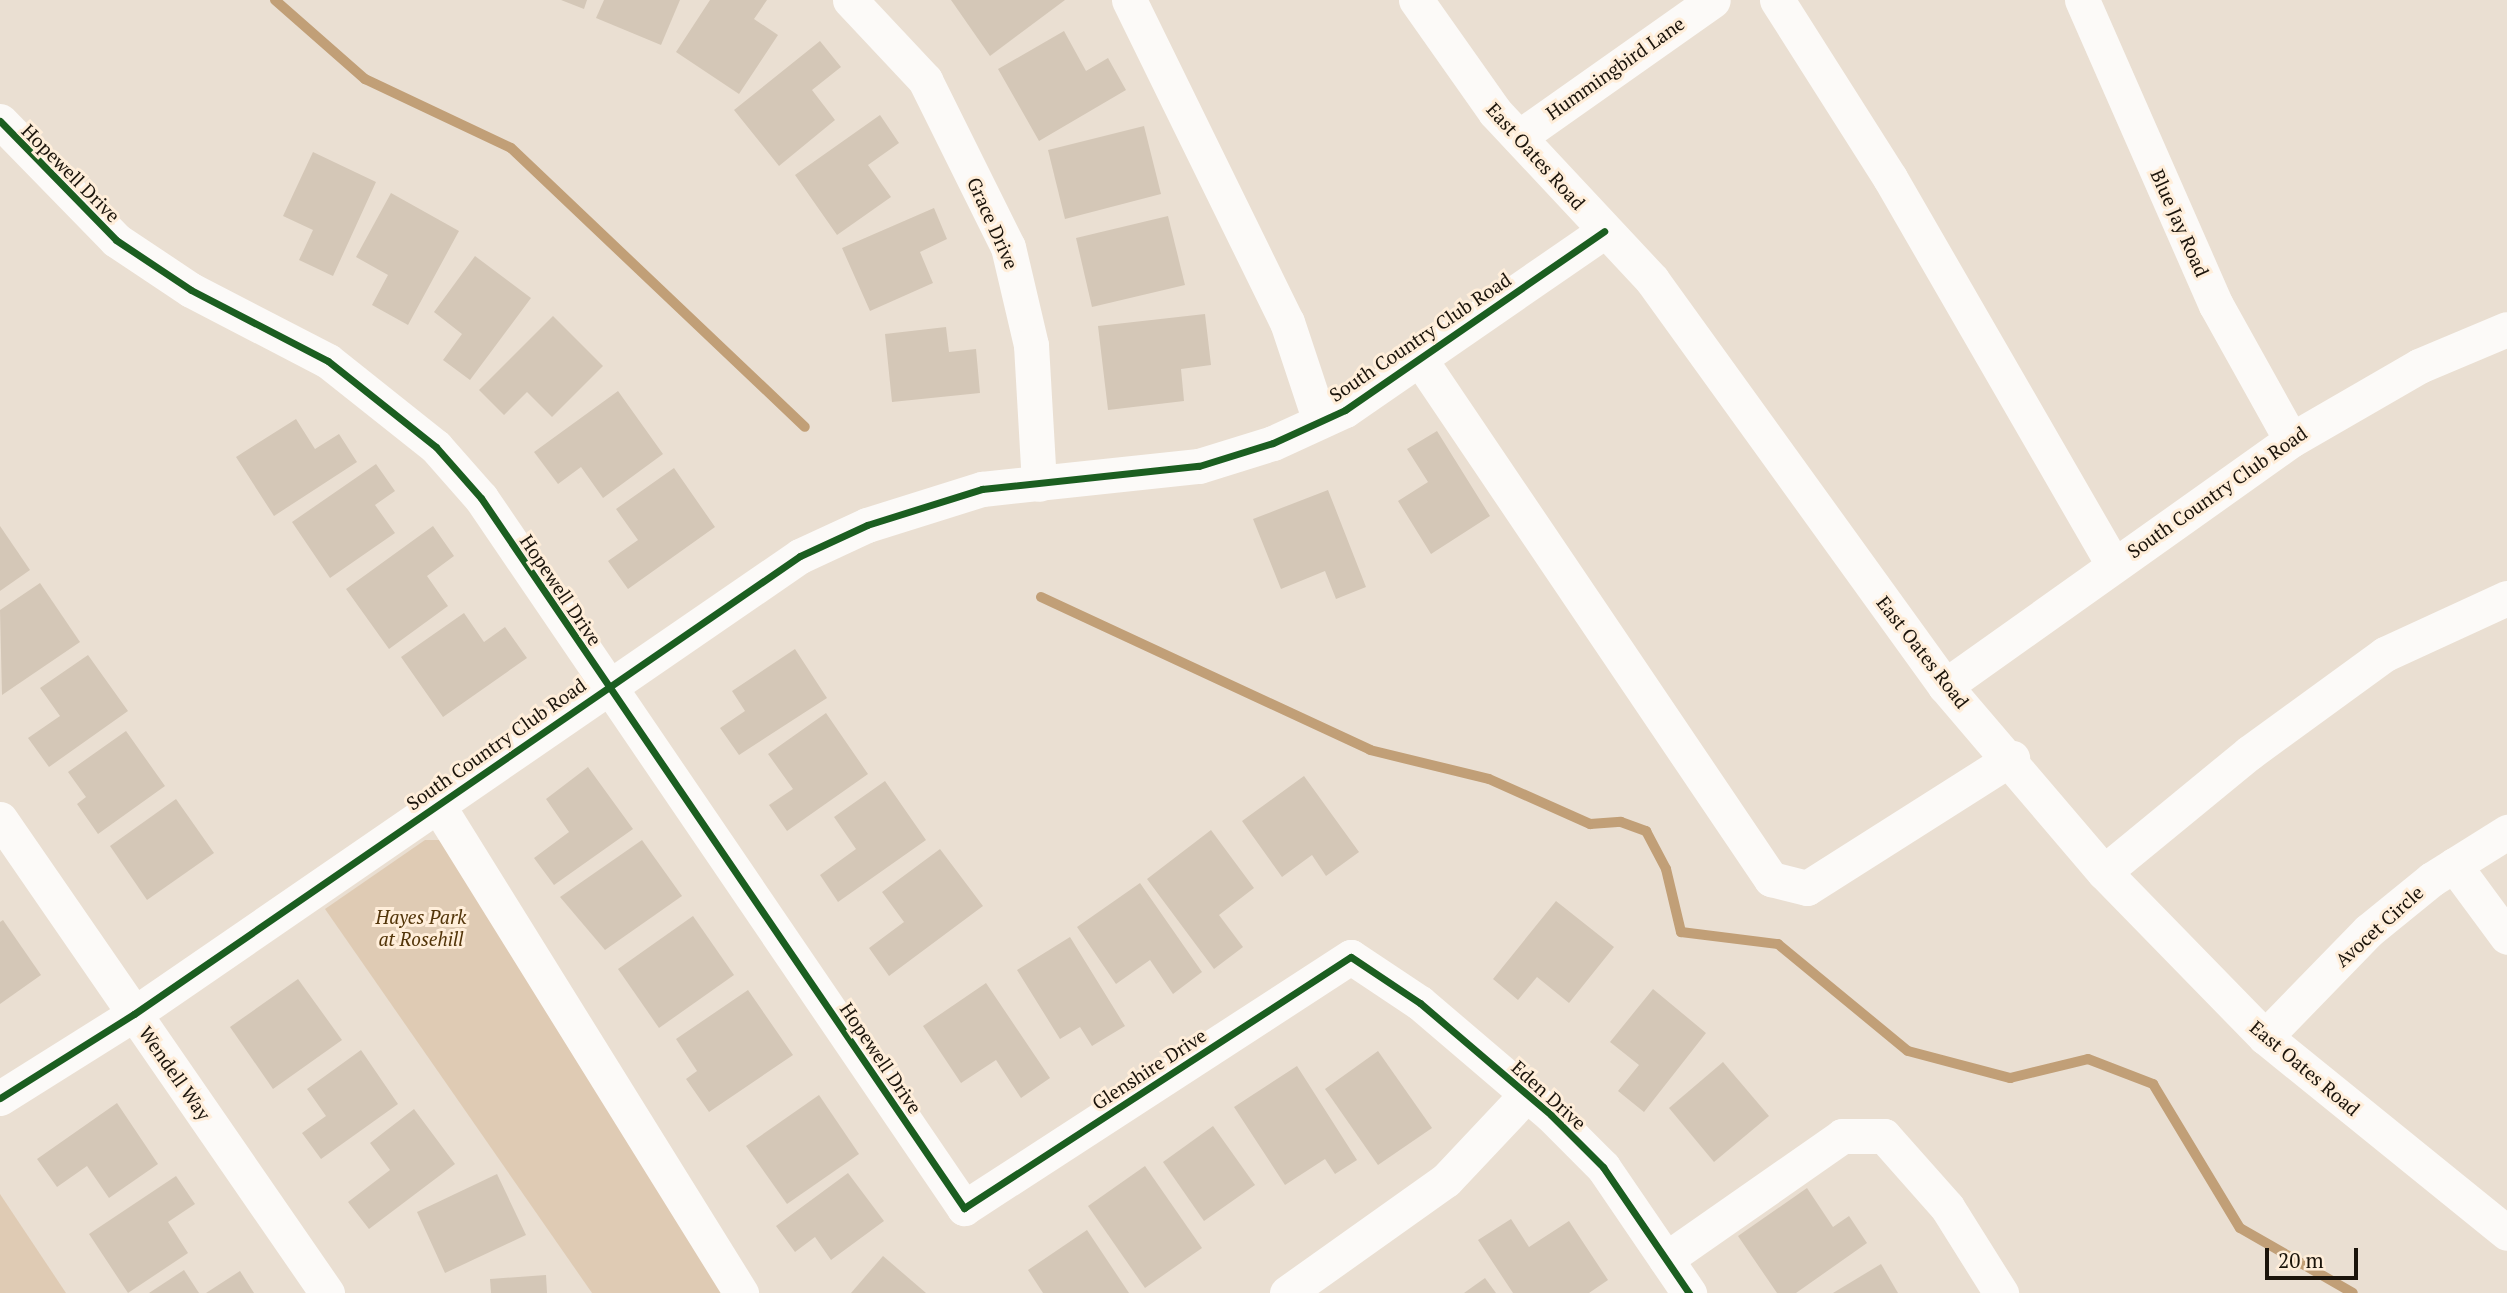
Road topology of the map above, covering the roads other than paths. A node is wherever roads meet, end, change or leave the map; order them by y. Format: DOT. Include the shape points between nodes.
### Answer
graph roads {
  1 [pos="850,0"];
  2 [pos="1129,0"];
  3 [pos="1416,0"];
  4 [pos="1713,0"];
  5 [pos="1777,0"];
  6 [pos="2082,0"];
  7 [pos="0,121"];
  8 [pos="1519,137"];
  9 [pos="1604,231"];
  10 [pos="2507,329"];
  11 [pos="1419,358"];
  12 [pos="1320,421"];
  13 [pos="2291,439"];
  14 [pos="1039,484"];
  15 [pos="2113,564"];
  16 [pos="2507,598"];
  17 [pos="607,686"];
  18 [pos="1945,686"];
  19 [pos="2012,758"];
  20 [pos="437,804"];
  21 [pos="0,819"];
  22 [pos="2507,832"];
  23 [pos="2454,865"];
  24 [pos="2104,872"];
  25 [pos="2507,937"];
  26 [pos="1352,957"];
  27 [pos="134,1014"];
  28 [pos="2265,1037"];
  29 [pos="1527,1094"];
  30 [pos="0,1098"];
  31 [pos="964,1208"];
  32 [pos="2507,1233"];
  33 [pos="1666,1259"];
  34 [pos="327,1293"];
  35 [pos="741,1293"];
  36 [pos="1287,1293"];
  37 [pos="1689,1293"];
  38 [pos="2001,1293"];
  1 -- 14 [label="street, Grace Drive" via="925,80 1008,247 1031,345"];
  2 -- 12 [label="street" via="1287,322"];
  3 -- 8 [label="street, East Oates Road"];
  4 -- 8 [label="street, Hummingbird Lane"];
  5 -- 15 [label="street" via="1889,178"];
  6 -- 13 [label="street, Blue Jay Road" via="2216,305"];
  7 -- 17 [label="street, Hopewell Drive" via="116,240 191,290 328,361 436,447 481,498"];
  8 -- 9 [label="street, East Oates Road"];
  9 -- 11 [label="street, South Country Club Road"];
  9 -- 18 [label="street, East Oates Road" via="1652,281"];
  10 -- 13 [label="street, South Country Club Road" via="2419,366"];
  11 -- 12 [label="street, South Country Club Road"];
  11 -- 19 [label="street" via="1771,879 1807,888"];
  12 -- 14 [label="street, South Country Club Road" via="1199,466"];
  13 -- 15 [label="street, South Country Club Road"];
  14 -- 17 [label="street, South Country Club Road" via="982,489 917,508 800,556"];
  15 -- 18 [label="street, South Country Club Road"];
  16 -- 24 [label="street" via="2385,654 2249,753"];
  17 -- 20 [label="street, South Country Club Road"];
  17 -- 31 [label="street, Hopewell Drive"];
  18 -- 19 [label="street, East Oates Road"];
  19 -- 24 [label="street, East Oates Road"];
  20 -- 27 [label="street, South Country Club Road"];
  20 -- 35 [label="street"];
  21 -- 27 [label="street, Wendell Way"];
  22 -- 23 [label="street, Avocet Circle"];
  23 -- 25 [label="street"];
  23 -- 28 [label="street, Avocet Circle" via="2368,930"];
  24 -- 28 [label="street, East Oates Road"];
  26 -- 29 [label="street, Eden Drive" via="1420,1003"];
  26 -- 31 [label="street, Glenshire Drive"];
  27 -- 30 [label="street, South Country Club Road"];
  27 -- 34 [label="street, Wendell Way"];
  28 -- 32 [label="street, East Oates Road"];
  29 -- 33 [label="street, Eden Drive" via="1602,1167"];
  29 -- 36 [label="street" via="1446,1180"];
  33 -- 37 [label="street, Eden Drive"];
  33 -- 38 [label="street" via="1843,1136 1884,1136 1947,1207"];
}
